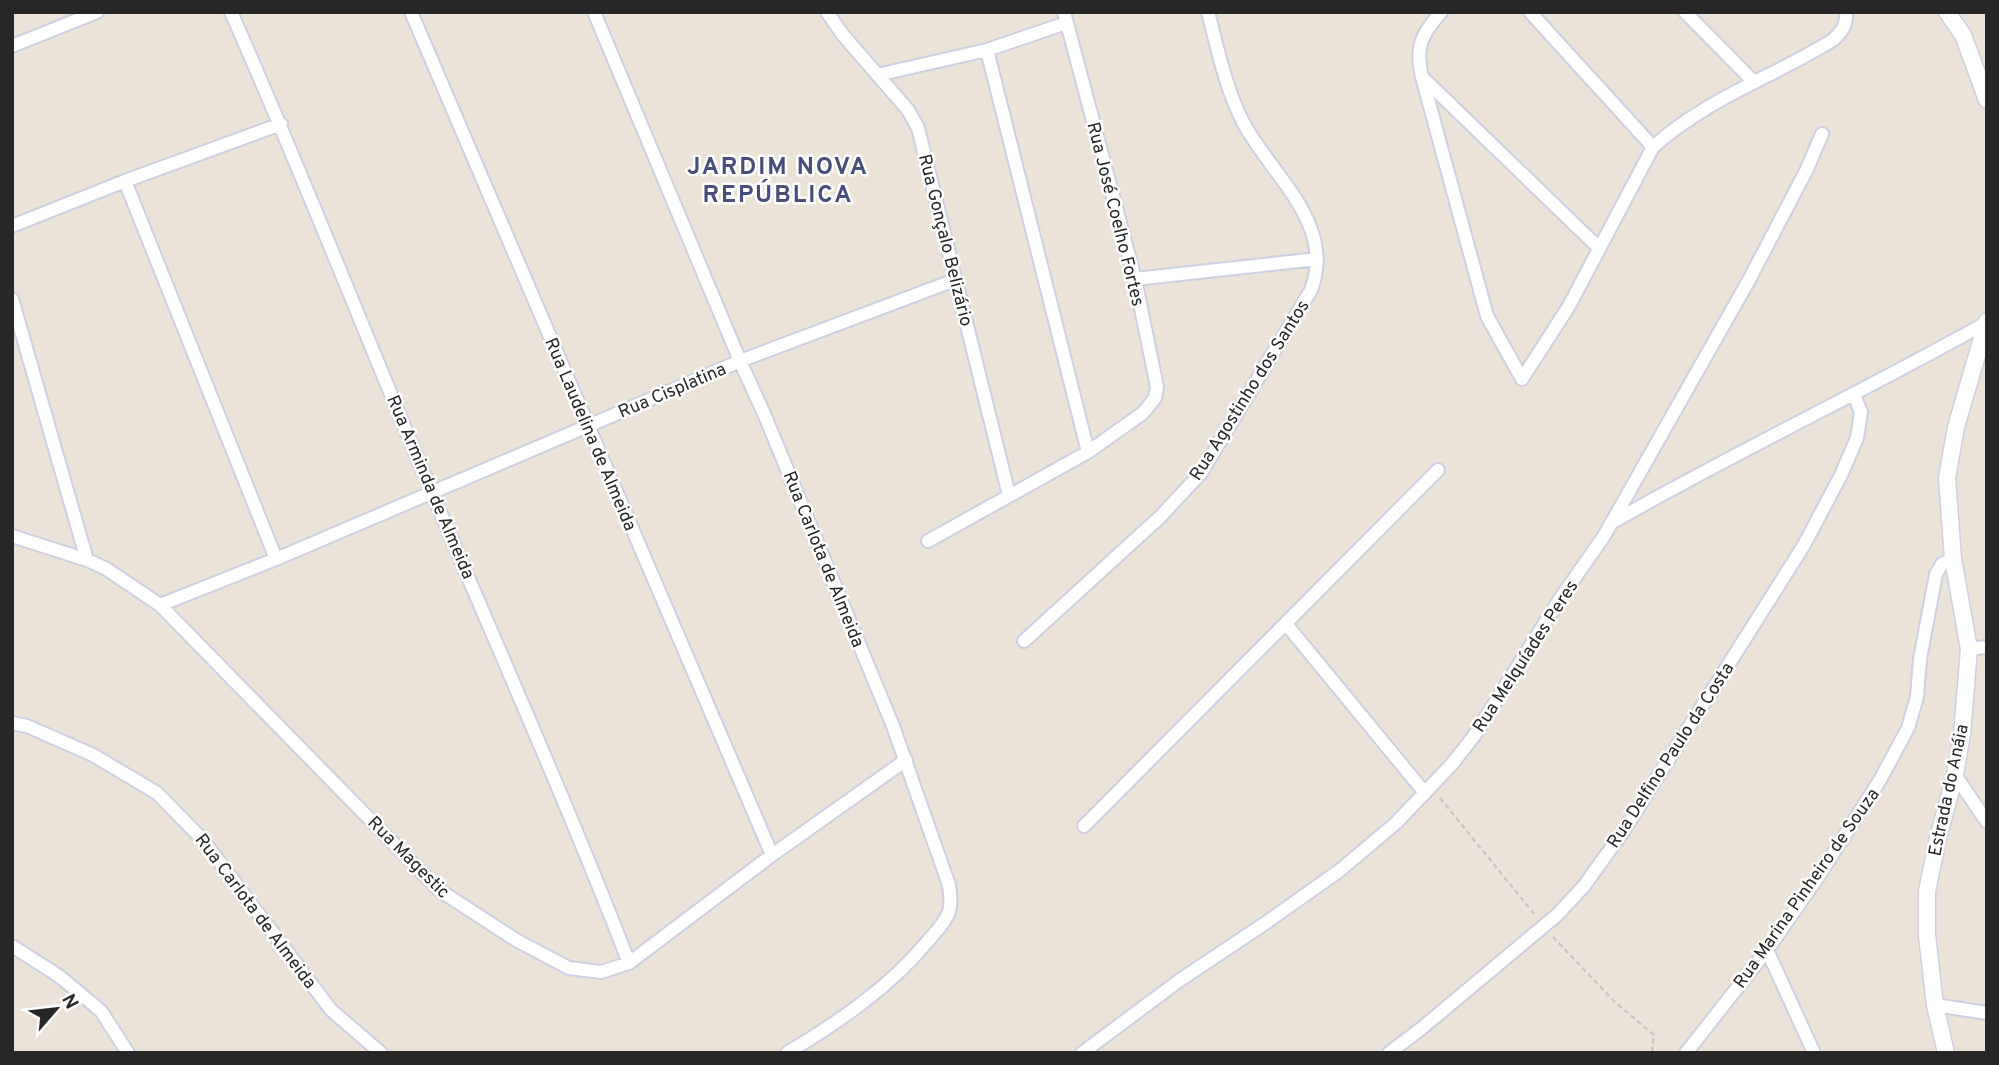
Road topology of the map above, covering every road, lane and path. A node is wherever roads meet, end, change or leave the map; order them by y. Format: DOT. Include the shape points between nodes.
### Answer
graph roads {
  1 [pos="97,12"];
  2 [pos="232,12"];
  3 [pos="411,12"];
  4 [pos="594,12"];
  5 [pos="827,12"];
  6 [pos="1208,12"];
  7 [pos="1441,12"];
  8 [pos="1530,12"];
  9 [pos="1685,12"];
  10 [pos="1846,12"];
  11 [pos="1947,12"];
  12 [pos="1065,18"];
  13 [pos="12,46"];
  14 [pos="987,50"];
  15 [pos="877,75"];
  16 [pos="1422,77"];
  17 [pos="1753,81"];
  18 [pos="1987,100"];
  19 [pos="281,124"];
  20 [pos="1822,134"];
  21 [pos="1653,147"];
  22 [pos="125,181"];
  23 [pos="12,226"];
  24 [pos="1599,248"];
  25 [pos="1317,259"];
  26 [pos="955,279"];
  27 [pos="1135,279"];
  28 [pos="12,299"];
  29 [pos="1987,322"];
  30 [pos="1981,357"];
  31 [pos="740,361"];
  32 [pos="1854,395"];
  33 [pos="587,425"];
  34 [pos="1088,452"];
  35 [pos="1438,470"];
  36 [pos="432,492"];
  37 [pos="1009,495"];
  38 [pos="1611,524"];
  39 [pos="12,536"];
  40 [pos="928,541"];
  41 [pos="276,559"];
  42 [pos="1953,559"];
  43 [pos="87,560"];
  44 [pos="160,606"];
  45 [pos="1286,624"];
  46 [pos="1024,641"];
  47 [pos="1987,647"];
  48 [pos="1969,649"];
  49 [pos="12,723"];
  50 [pos="906,760"];
  51 [pos="1955,775"];
  52 [pos="1425,793"];
  53 [pos="1987,822"];
  54 [pos="1084,826"];
  55 [pos="772,855"];
  56 [pos="12,946"];
  57 [pos="1767,950"];
  58 [pos="629,963"];
  59 [pos="1935,1005"];
  60 [pos="1987,1013"];
  61 [pos="806,1048"];
  62 [pos="128,1053"];
  63 [pos="381,1053"];
  64 [pos="787,1053"];
  65 [pos="1082,1053"];
  66 [pos="1389,1053"];
  67 [pos="1686,1053"];
  68 [pos="1814,1053"];
  69 [pos="1946,1053"];
  1 -- 13 [label="street"];
  2 -- 19 [label="street, Rua Arminda de Almeida"];
  3 -- 33 [label="street, Rua Laudelina de Almeida"];
  4 -- 31 [label="street, Rua Carlota de Almeida"];
  5 -- 15 [label="street, Rua Gonçalo Belizário"];
  6 -- 25 [label="street, Rua Agostinho dos Santos" via="1243,122 1297,199 1309,222"];
  7 -- 16 [label="street" via="1420,41"];
  8 -- 21 [label="street"];
  9 -- 17 [label="street"];
  10 -- 17 [label="street" via="1847,23 1833,40"];
  11 -- 18 [label="street" via="1963,34"];
  12 -- 14 [label="street"];
  12 -- 27 [label="street, Rua José Coelho Fortes"];
  14 -- 15 [label="street"];
  14 -- 34 [label="street"];
  15 -- 26 [label="street, Rua Gonçalo Belizário" via="918,128"];
  16 -- 24 [label="street"];
  16 -- 24 [label="street" via="1487,316 1522,379 1569,306"];
  17 -- 21 [label="street" via="1686,119"];
  19 -- 22 [label="street"];
  19 -- 36 [label="street, Rua Arminda de Almeida"];
  20 -- 38 [label="street, Rua Melquíades Peres" via="1744,289"];
  21 -- 24 [label="street"];
  22 -- 23 [label="street"];
  22 -- 41 [label="street"];
  25 -- 27 [label="street"];
  25 -- 46 [label="street, Rua Agostinho dos Santos" via="1311,290 1201,473 1160,517"];
  26 -- 31 [label="street, Rua Cisplatina"];
  26 -- 37 [label="street, Rua Gonçalo Belizário"];
  27 -- 34 [label="street, Rua José Coelho Fortes" via="1157,387 1155,398 1143,413"];
  28 -- 43 [label="street"];
  29 -- 30 [label="street, Estrada do Anáia"];
  29 -- 32 [label="street"];
  30 -- 42 [label="street, Estrada do Anáia" via="1956,427 1947,478"];
  31 -- 33 [label="street, Rua Cisplatina"];
  31 -- 50 [label="street, Rua Carlota de Almeida"];
  32 -- 38 [label="street"];
  32 -- 66 [label="street, Rua Delfino Paulo da Costa" via="1861,412 1857,438 1804,545 1584,886 1557,915"];
  33 -- 36 [label="street, Rua Cisplatina"];
  33 -- 55 [label="street, Rua Laudelina de Almeida"];
  34 -- 37 [label="street"];
  35 -- 45 [label="street"];
  36 -- 41 [label="street, Rua Cisplatina"];
  36 -- 58 [label="street, Rua Arminda de Almeida"];
  37 -- 40 [label="street"];
  38 -- 52 [label="street, Rua Melquíades Peres" via="1474,736"];
  39 -- 43 [label="street, Rua Magestic"];
  41 -- 44 [label="street, Rua Cisplatina"];
  42 -- 48 [label="street, Estrada do Anáia"];
  42 -- 57 [label="street, Rua Marina Pinheiro de Souza" via="1942,564 1936,574 1908,728 1852,825"];
  43 -- 44 [label="street, Rua Magestic"];
  44 -- 58 [label="street, Rua Magestic" via="439,890 569,968 601,972"];
  45 -- 52 [label="street"];
  45 -- 54 [label="street"];
  47 -- 48 [label="street"];
  48 -- 51 [label="street, Estrada do Anáia"];
  49 -- 63 [label="street, Rua Carlota de Almeida" via="93,755 157,793 204,840 331,1010"];
  50 -- 55 [label="street, Rua Magestic"];
  50 -- 61 [label="street, Rua Carlota de Almeida" via="949,885 949,910 914,957"];
  51 -- 53 [label="street"];
  51 -- 59 [label="street, Estrada do Anáia" via="1927,891"];
  52 -- 65 [label="street, Rua Melquíades Peres" via="1339,871"];
  55 -- 58 [label="street, Rua Magestic"];
  56 -- 62 [label="street" via="101,1011"];
  57 -- 67 [label="street, Rua Marina Pinheiro de Souza"];
  57 -- 68 [label="street"];
  59 -- 60 [label="street"];
  59 -- 69 [label="street, Estrada do Anáia"];
  61 -- 64 [label="street, Rua Carlota de Almeida"];
}
